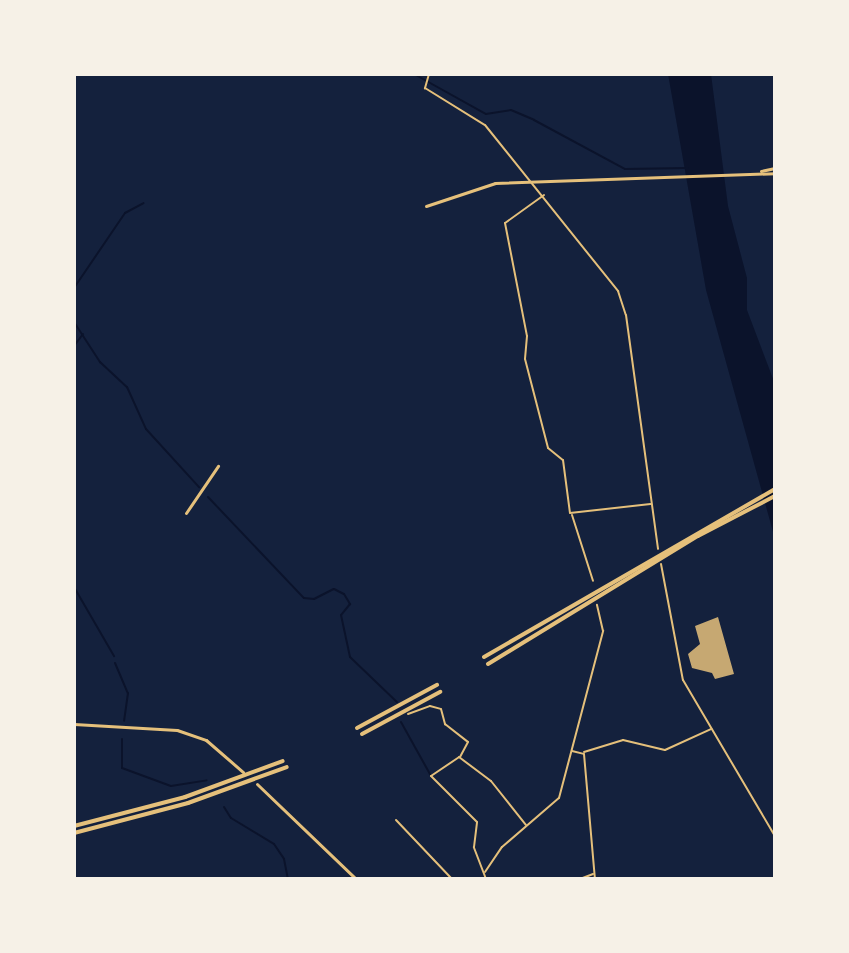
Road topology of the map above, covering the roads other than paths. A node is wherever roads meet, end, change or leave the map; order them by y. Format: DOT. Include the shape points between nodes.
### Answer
graph roads {
  1 [pos="429,74"];
  2 [pos="775,168"];
  3 [pos="758,172"];
  4 [pos="544,195"];
  5 [pos="426,206"];
  6 [pos="218,466"];
  7 [pos="775,489"];
  8 [pos="775,496"];
  9 [pos="650,504"];
  10 [pos="186,513"];
  11 [pos="572,515"];
  12 [pos="697,534"];
  13 [pos="658,549"];
  14 [pos="661,564"];
  15 [pos="593,581"];
  16 [pos="597,605"];
  17 [pos="484,657"];
  18 [pos="488,664"];
  19 [pos="437,685"];
  20 [pos="440,692"];
  21 [pos="408,714"];
  22 [pos="74,724"];
  23 [pos="357,728"];
  24 [pos="711,729"];
  25 [pos="362,734"];
  26 [pos="570,751"];
  27 [pos="583,752"];
  28 [pos="459,757"];
  29 [pos="283,761"];
  30 [pos="287,767"];
  31 [pos="242,775"];
  32 [pos="257,784"];
  33 [pos="396,820"];
  34 [pos="526,825"];
  35 [pos="74,826"];
  36 [pos="74,833"];
  37 [pos="775,836"];
  38 [pos="485,872"];
  39 [pos="594,874"];
  40 [pos="356,879"];
  41 [pos="452,879"];
  42 [pos="486,879"];
  43 [pos="580,879"];
  44 [pos="595,879"];
  1 -- 4 [label="street" via="425,88 485,125"];
  2 -- 3 [label="main road"];
  2 -- 3 [label="main road"];
  3 -- 5 [label="main road" via="524,180 477,187"];
  4 -- 9 [label="street" via="621,299"];
  4 -- 11 [label="street" via="505,223 527,336 525,359 548,448 563,460"];
  6 -- 10 [label="main road"];
  7 -- 12 [label="highway"];
  8 -- 12 [label="highway"];
  9 -- 11 [label="street"];
  9 -- 13 [label="street"];
  11 -- 15 [label="street"];
  12 -- 17 [label="highway"];
  12 -- 18 [label="highway"];
  14 -- 24 [label="street" via="677,666"];
  16 -- 26 [label="street" via="603,631"];
  19 -- 23 [label="highway"];
  20 -- 25 [label="highway"];
  21 -- 28 [label="street" via="430,706 441,709 445,724 468,742"];
  22 -- 31 [label="main road" via="177,730 206,740"];
  24 -- 27 [label="street" via="671,749 650,750 623,740"];
  24 -- 37 [label="street"];
  26 -- 27 [label="street"];
  26 -- 34 [label="street" via="559,798"];
  27 -- 39 [label="street"];
  28 -- 34 [label="street" via="491,781"];
  28 -- 38 [label="street" via="431,776 477,822 474,847"];
  29 -- 31 [label="highway"];
  30 -- 36 [label="highway" via="243,785"];
  31 -- 35 [label="highway"];
  32 -- 40 [label="main road"];
  33 -- 41 [label="street"];
  34 -- 38 [label="street"];
  38 -- 42 [label="street"];
  39 -- 43 [label="street"];
  39 -- 44 [label="street"];
}
